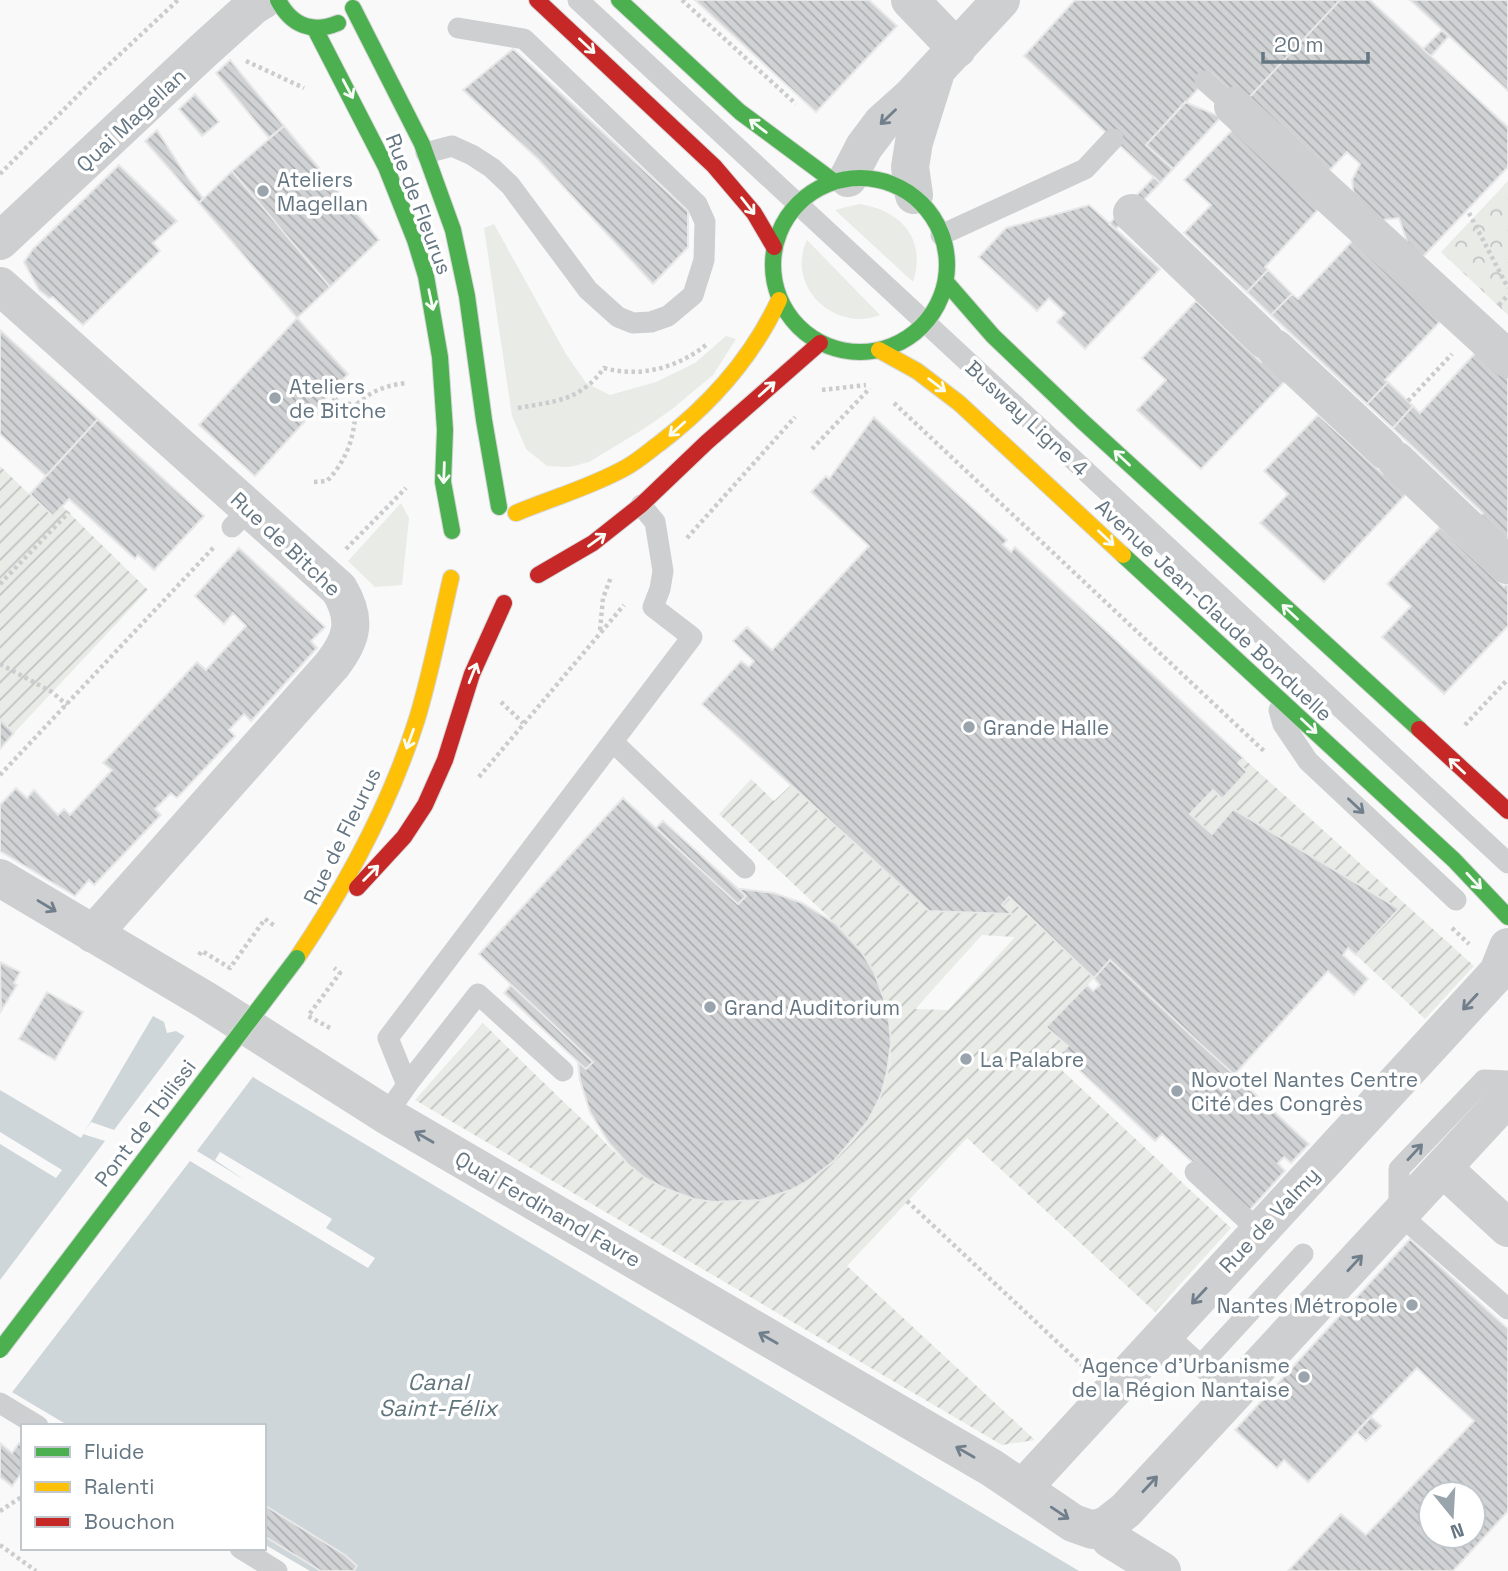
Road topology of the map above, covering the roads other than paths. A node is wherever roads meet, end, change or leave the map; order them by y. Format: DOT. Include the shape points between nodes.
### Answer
graph roads {
  1 [pos="263,0"];
  2 [pos="278,0"];
  3 [pos="537,0"];
  4 [pos="578,0"];
  5 [pos="619,0"];
  6 [pos="910,0"];
  7 [pos="1001,0"];
  8 [pos="355,4"];
  9 [pos="458,28"];
  10 [pos="315,29"];
  11 [pos="947,59"];
  12 [pos="1205,81"];
  13 [pos="1233,106"];
  14 [pos="1113,139"];
  15 [pos="426,153"];
  16 [pos="385,167"];
  17 [pos="840,180"];
  18 [pos="914,195"];
  19 [pos="797,203"];
  20 [pos="1132,213"];
  21 [pos="941,235"];
  22 [pos="0,241"];
  23 [pos="774,247"];
  24 [pos="946,282"];
  25 [pos="0,286"];
  26 [pos="779,300"];
  27 [pos="925,324"];
  28 [pos="820,343"];
  29 [pos="879,350"];
  30 [pos="1508,359"];
  31 [pos="641,505"];
  32 [pos="499,507"];
  33 [pos="481,509"];
  34 [pos="516,513"];
  35 [pos="464,517"];
  36 [pos="531,524"];
  37 [pos="448,555"];
  38 [pos="543,558"];
  39 [pos="1507,565"];
  40 [pos="515,594"];
  41 [pos="467,595"];
  42 [pos="1275,694"];
  43 [pos="613,742"];
  44 [pos="1508,811"];
  45 [pos="1508,863"];
  46 [pos="745,868"];
  47 [pos="0,878"];
  48 [pos="1456,900"];
  49 [pos="1508,917"];
  50 [pos="323,921"];
  51 [pos="93,934"];
  52 [pos="1491,948"];
  53 [pos="564,1070"];
  54 [pos="1508,1081"];
  55 [pos="1508,1097"];
  56 [pos="396,1100"];
  57 [pos="1443,1168"];
  58 [pos="1195,1172"];
  59 [pos="1399,1214"];
  60 [pos="1508,1228"];
  61 [pos="1259,1230"];
  62 [pos="1303,1254"];
  63 [pos="1508,1309"];
  64 [pos="1165,1333"];
  65 [pos="0,1350"];
  66 [pos="1201,1366"];
  67 [pos="1233,1395"];
  68 [pos="0,1402"];
  69 [pos="35,1424"];
  70 [pos="1023,1488"];
  71 [pos="1105,1534"];
  72 [pos="243,1550"];
  73 [pos="277,1571"];
  74 [pos="1163,1571"];
  1 -- 22 [label="street, Quai Magellan"];
  2 -- 10 [label="main road" via="293,21"];
  3 -- 23 [label="main road, one-way" via="714,166 754,213"];
  4 -- 19 [label="lane, Busway Ligne 4"];
  17 -- 5 [label="main road, one-way" via="740,112"];
  6 -- 11 [label="street"];
  7 -- 11 [label="street"];
  8 -- 10 [label="main road" via="337,24"];
  8 -- 15 [label="main road, Rue de Fleurus"];
  9 -- 15 [label="lane" via="524,39 697,204 705,222 705,260 693,295 667,316 652,321 633,323 618,317 588,290 510,185 492,168 452,146"];
  10 -- 16 [label="main road, Rue de Fleurus, one-way"];
  11 -- 17 [label="street, one-way" via="882,123"];
  11 -- 18 [label="street" via="921,117 910,167"];
  12 -- 13 [label="lane"];
  13 -- 30 [label="street"];
  14 -- 21 [label="lane" via="1085,169"];
  15 -- 16 [label="main road"];
  15 -- 32 [label="main road, Rue de Fleurus" via="453,229 463,276"];
  16 -- 37 [label="main road, Rue de Fleurus, one-way" via="412,232 434,313 443,388"];
  17 -- 18 [label="main road" via="883,180"];
  17 -- 19 [label="main road"];
  18 -- 21 [label="main road" via="936,219"];
  19 -- 23 [label="main road"];
  19 -- 27 [label="lane, Busway Ligne 4"];
  20 -- 39 [label="street"];
  21 -- 24 [label="main road" via="947,250"];
  23 -- 26 [label="main road" via="772,274"];
  24 -- 27 [label="main road"];
  44 -- 24 [label="main road, one-way" via="1082,421 993,336"];
  25 -- 51 [label="street, Rue de Bitche" via="241,518 339,589 350,615 345,649"];
  26 -- 28 [label="main road" via="796,325"];
  26 -- 34 [label="main road, one-way" via="742,364 667,438 624,469"];
  27 -- 29 [label="main road" via="911,336"];
  27 -- 45 [label="lane, Busway Ligne 4"];
  28 -- 29 [label="main road" via="849,352"];
  31 -- 28 [label="main road, one-way"];
  29 -- 42 [label="main road, Avenue Jean-Claude Bonduelle, one-way" via="952,397"];
  40 -- 31 [label="main road, one-way"];
  31 -- 43 [label="lane" via="655,522 663,571 653,607 692,637"];
  32 -- 33 [label="main road"];
  32 -- 34 [label="main road"];
  34 -- 36 [label="main road"];
  35 -- 37 [label="main road"];
  37 -- 41 [label="main road"];
  37 -- 50 [label="main road, Rue de Fleurus, one-way" via="426,685 410,740 378,819"];
  38 -- 40 [label="main road, Rue de Fleurus"];
  50 -- 40 [label="main road, Rue de Fleurus, one-way" via="417,819 435,786 464,695"];
  42 -- 48 [label="lane, one-way" via="1283,724 1308,761"];
  42 -- 49 [label="main road, Avenue Jean-Claude Bonduelle, one-way" via="1454,860"];
  43 -- 46 [label="lane"];
  43 -- 56 [label="lane" via="388,1038"];
  47 -- 51 [label="street, Quai Ferdinand Favre, one-way"];
  50 -- 65 [label="main road, Pont de Tbilissi, bridge"];
  51 -- 56 [label="street, Quai Ferdinand Favre" via="207,1001"];
  52 -- 61 [label="street, Rue de Valmy, one-way" via="1498,972"];
  53 -- 56 [label="lane" via="478,994"];
  59 -- 54 [label="lane, one-way" via="1399,1169 1483,1080"];
  55 -- 57 [label="street"];
  70 -- 56 [label="street, Quai Ferdinand Favre, one-way"];
  57 -- 59 [label="street"];
  57 -- 60 [label="street"];
  58 -- 61 [label="lane"];
  59 -- 63 [label="lane"];
  67 -- 59 [label="street, one-way"];
  61 -- 64 [label="street, Rue de Valmy, one-way"];
  62 -- 66 [label="lane"];
  64 -- 66 [label="lane"];
  64 -- 70 [label="street, Rue de Valmy"];
  66 -- 67 [label="lane"];
  71 -- 67 [label="street, one-way"];
  68 -- 69 [label="lane"];
  70 -- 71 [label="street, Quai Ferdinand Favre, one-way" via="1084,1528"];
  71 -- 74 [label="street, Quai Ferdinand Favre"];
  72 -- 73 [label="lane"];
}
